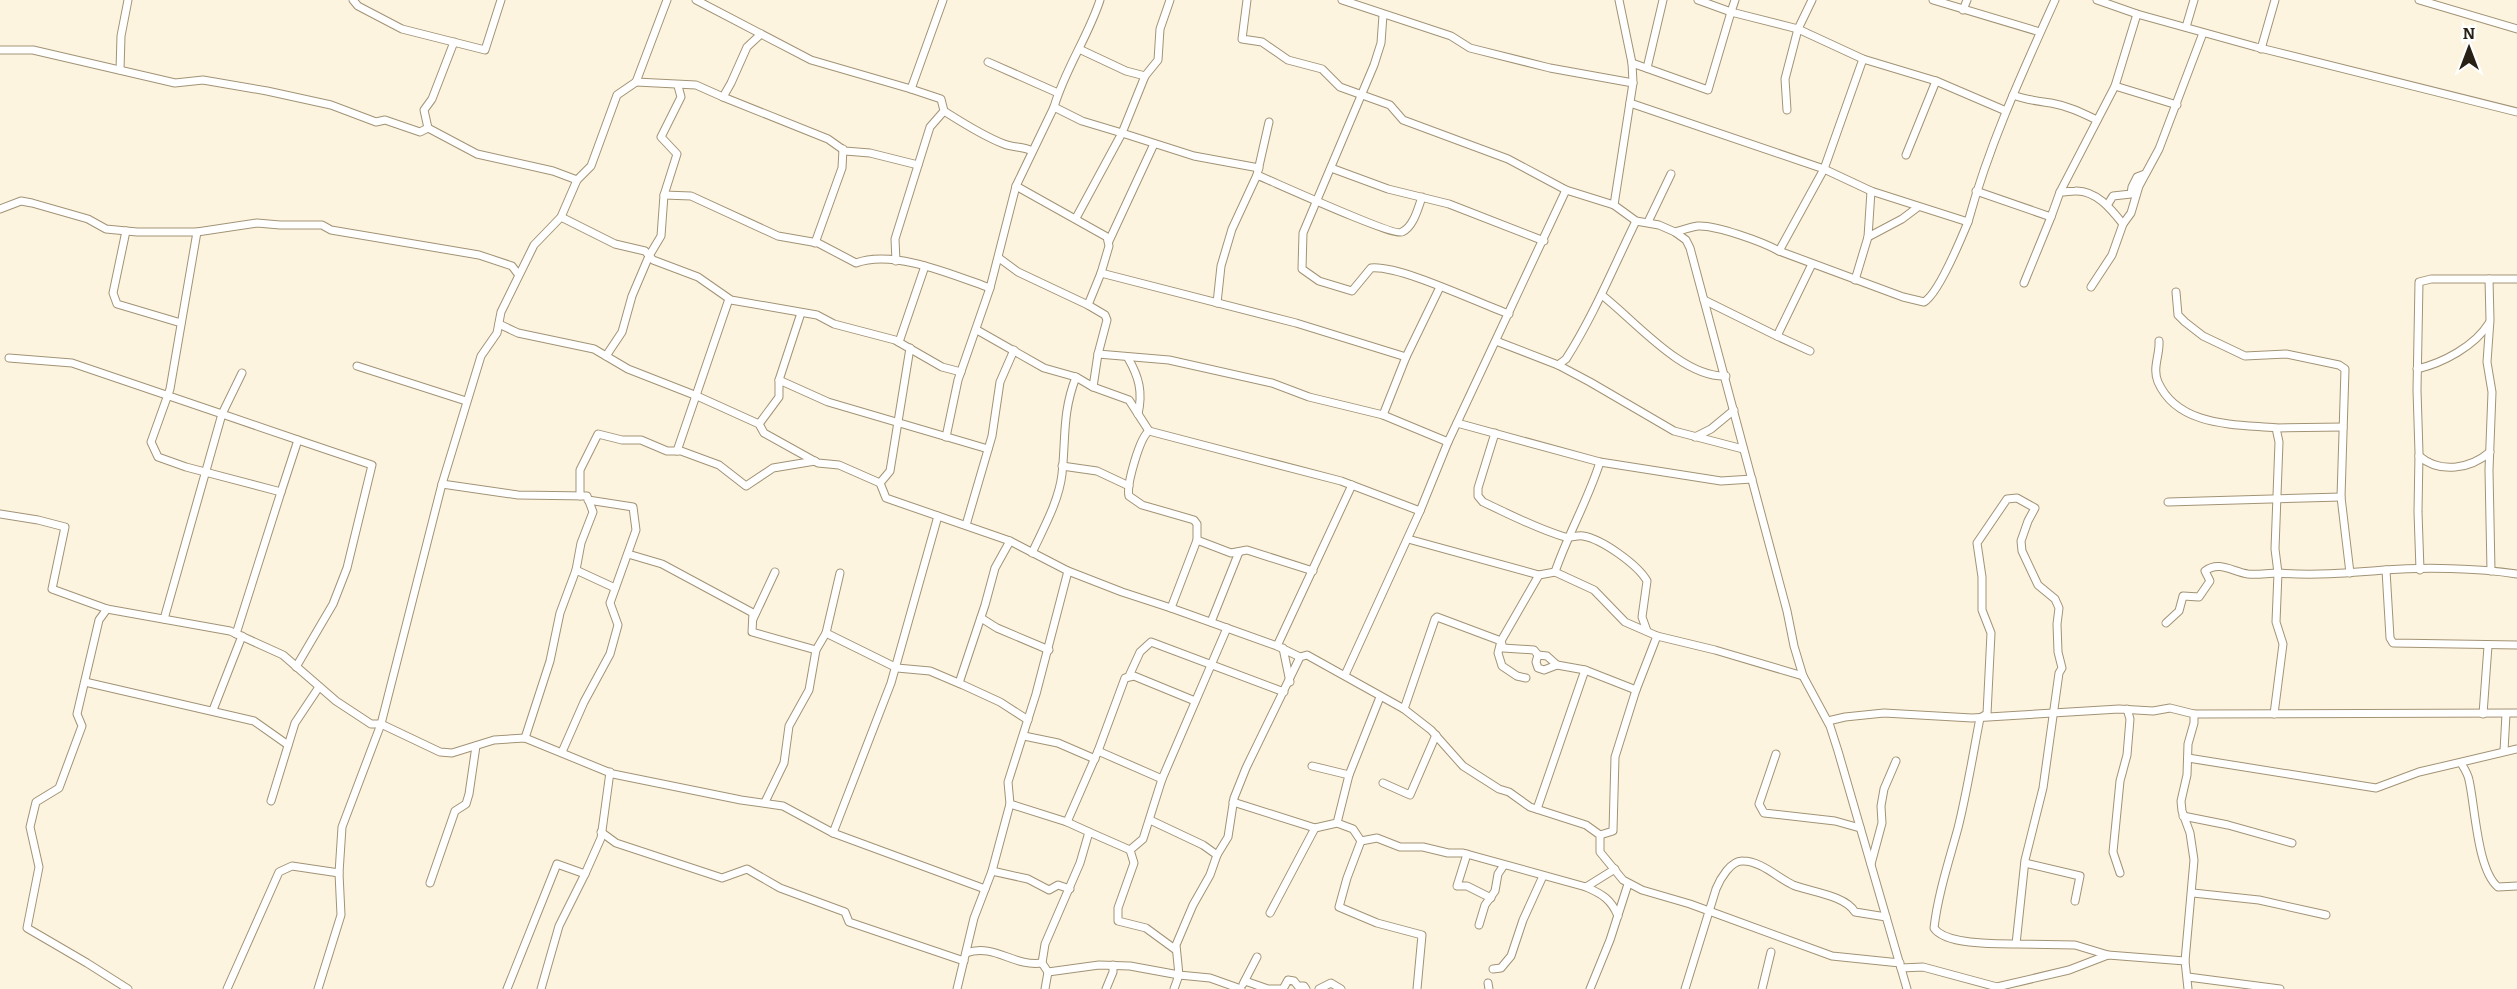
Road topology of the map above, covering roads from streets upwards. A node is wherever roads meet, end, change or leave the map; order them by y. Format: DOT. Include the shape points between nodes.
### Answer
graph roads {
  1 [pos="128,0"];
  2 [pos="353,0"];
  3 [pos="501,0"];
  4 [pos="667,0"];
  5 [pos="696,0"];
  6 [pos="943,0"];
  7 [pos="1100,0"];
  8 [pos="1170,0"];
  9 [pos="1247,0"];
  10 [pos="1342,0"];
  11 [pos="1619,0"];
  12 [pos="1663,0"];
  13 [pos="1698,0"];
  14 [pos="1735,0"];
  15 [pos="1812,0"];
  16 [pos="1933,0"];
  17 [pos="1967,0"];
  18 [pos="2055,0"];
  19 [pos="2097,0"];
  20 [pos="2194,0"];
  21 [pos="2275,0"];
  22 [pos="2419,0"];
  23 [pos="1963,10"];
  24 [pos="1731,12"];
  25 [pos="2137,14"];
  26 [pos="1383,15"];
  27 [pos="2186,27"];
  28 [pos="2517,28"];
  29 [pos="1798,29"];
  30 [pos="2040,32"];
  31 [pos="2203,33"];
  32 [pos="761,34"];
  33 [pos="454,42"];
  34 [pos="1079,49"];
  35 [pos="2262,49"];
  36 [pos="0,50"];
  37 [pos="1863,59"];
  38 [pos="988,62"];
  39 [pos="1632,63"];
  40 [pos="1647,68"];
  41 [pos="120,70"];
  42 [pos="1144,76"];
  43 [pos="1936,81"];
  44 [pos="636,82"];
  45 [pos="1633,83"];
  46 [pos="678,86"];
  47 [pos="2115,86"];
  48 [pos="911,89"];
  49 [pos="1058,93"];
  50 [pos="1362,93"];
  51 [pos="2013,95"];
  52 [pos="723,97"];
  53 [pos="1630,103"];
  54 [pos="2177,105"];
  55 [pos="1054,107"];
  56 [pos="1788,110"];
  57 [pos="944,111"];
  58 [pos="2006,111"];
  59 [pos="2517,112"];
  60 [pos="2097,120"];
  61 [pos="1269,122"];
  62 [pos="428,128"];
  63 [pos="1122,133"];
  64 [pos="1154,144"];
  65 [pos="843,149"];
  66 [pos="1032,151"];
  67 [pos="1906,155"];
  68 [pos="918,165"];
  69 [pos="1331,168"];
  70 [pos="1824,169"];
  71 [pos="1258,171"];
  72 [pos="1671,174"];
  73 [pos="2145,174"];
  74 [pos="577,180"];
  75 [pos="1016,186"];
  76 [pos="1566,190"];
  77 [pos="1871,191"];
  78 [pos="1976,191"];
  79 [pos="2060,192"];
  80 [pos="663,195"];
  81 [pos="1422,197"];
  82 [pos="1319,201"];
  83 [pos="2108,204"];
  84 [pos="1614,205"];
  85 [pos="1918,207"];
  86 [pos="0,209"];
  87 [pos="561,217"];
  88 [pos="2051,217"];
  89 [pos="1076,218"];
  90 [pos="1636,222"];
  91 [pos="1648,222"];
  92 [pos="1968,222"];
  93 [pos="2123,224"];
  94 [pos="126,231"];
  95 [pos="197,232"];
  96 [pos="1675,232"];
  97 [pos="1868,237"];
  98 [pos="1109,241"];
  99 [pos="1544,241"];
  100 [pos="815,243"];
  101 [pos="1779,251"];
  102 [pos="649,256"];
  103 [pos="999,258"];
  104 [pos="896,261"];
  105 [pos="1812,264"];
  106 [pos="925,266"];
  107 [pos="1101,273"];
  108 [pos="518,274"];
  109 [pos="2489,279"];
  110 [pos="2517,279"];
  111 [pos="1855,280"];
  112 [pos="2024,283"];
  113 [pos="1440,287"];
  114 [pos="2091,287"];
  115 [pos="990,288"];
  116 [pos="2176,292"];
  117 [pos="1603,296"];
  118 [pos="729,299"];
  119 [pos="1704,300"];
  120 [pos="1217,303"];
  121 [pos="1088,305"];
  122 [pos="801,313"];
  123 [pos="1509,314"];
  124 [pos="2490,320"];
  125 [pos="181,323"];
  126 [pos="499,324"];
  127 [pos="977,330"];
  128 [pos="1777,336"];
  129 [pos="1497,341"];
  130 [pos="899,342"];
  131 [pos="2159,342"];
  132 [pos="910,348"];
  133 [pos="1014,350"];
  134 [pos="1810,351"];
  135 [pos="1098,354"];
  136 [pos="606,356"];
  137 [pos="1406,357"];
  138 [pos="9,358"];
  139 [pos="1128,358"];
  140 [pos="1558,365"];
  141 [pos="357,366"];
  142 [pos="2417,369"];
  143 [pos="961,372"];
  144 [pos="242,373"];
  145 [pos="1726,376"];
  146 [pos="1076,377"];
  147 [pos="779,380"];
  148 [pos="1093,387"];
  149 [pos="698,396"];
  150 [pos="167,397"];
  151 [pos="466,401"];
  152 [pos="1734,410"];
  153 [pos="222,414"];
  154 [pos="1138,414"];
  155 [pos="1383,415"];
  156 [pos="759,423"];
  157 [pos="899,423"];
  158 [pos="1457,423"];
  159 [pos="2343,427"];
  160 [pos="2276,428"];
  161 [pos="1149,431"];
  162 [pos="1495,433"];
  163 [pos="946,437"];
  164 [pos="1694,438"];
  165 [pos="298,440"];
  166 [pos="1448,442"];
  167 [pos="988,449"];
  168 [pos="1743,449"];
  169 [pos="677,451"];
  170 [pos="2490,452"];
  171 [pos="2419,456"];
  172 [pos="815,461"];
  173 [pos="1600,462"];
  174 [pos="1062,466"];
  175 [pos="207,472"];
  176 [pos="1752,479"];
  177 [pos="880,483"];
  178 [pos="442,484"];
  179 [pos="1352,485"];
  180 [pos="1129,486"];
  181 [pos="281,492"];
  182 [pos="580,496"];
  183 [pos="2341,497"];
  184 [pos="2277,498"];
  185 [pos="588,500"];
  186 [pos="2168,502"];
  187 [pos="1420,511"];
  188 [pos="0,514"];
  189 [pos="938,516"];
  190 [pos="966,525"];
  191 [pos="1567,538"];
  192 [pos="1408,539"];
  193 [pos="1197,540"];
  194 [pos="1010,541"];
  195 [pos="1239,552"];
  196 [pos="1032,553"];
  197 [pos="628,554"];
  198 [pos="576,570"];
  199 [pos="2386,570"];
  200 [pos="2420,570"];
  201 [pos="2491,571"];
  202 [pos="775,572"];
  203 [pos="1068,572"];
  204 [pos="1313,572"];
  205 [pos="1555,572"];
  206 [pos="840,573"];
  207 [pos="2278,573"];
  208 [pos="2350,573"];
  209 [pos="2517,574"];
  210 [pos="1539,575"];
  211 [pos="615,588"];
  212 [pos="1172,608"];
  213 [pos="107,609"];
  214 [pos="981,618"];
  215 [pos="753,619"];
  216 [pos="164,620"];
  217 [pos="1211,622"];
  218 [pos="2166,623"];
  219 [pos="1227,628"];
  220 [pos="1647,631"];
  221 [pos="826,633"];
  222 [pos="239,635"];
  223 [pos="1657,636"];
  224 [pos="1501,641"];
  225 [pos="2517,645"];
  226 [pos="2488,646"];
  227 [pos="1280,647"];
  228 [pos="816,650"];
  229 [pos="1049,650"];
  230 [pos="1538,655"];
  231 [pos="1300,657"];
  232 [pos="1211,665"];
  233 [pos="1557,665"];
  234 [pos="296,667"];
  235 [pos="895,667"];
  236 [pos="1585,670"];
  237 [pos="1345,675"];
  238 [pos="1129,676"];
  239 [pos="1803,676"];
  240 [pos="1526,678"];
  241 [pos="85,682"];
  242 [pos="1290,682"];
  243 [pos="959,683"];
  244 [pos="319,687"];
  245 [pos="1636,690"];
  246 [pos="1284,692"];
  247 [pos="1380,697"];
  248 [pos="1195,701"];
  249 [pos="1404,709"];
  250 [pos="2127,709"];
  251 [pos="213,710"];
  252 [pos="2053,713"];
  253 [pos="2517,713"];
  254 [pos="2194,714"];
  255 [pos="2274,714"];
  256 [pos="2483,714"];
  257 [pos="2506,714"];
  258 [pos="1980,718"];
  259 [pos="1028,720"];
  260 [pos="1828,721"];
  261 [pos="381,724"];
  262 [pos="1436,735"];
  263 [pos="1024,736"];
  264 [pos="525,738"];
  265 [pos="288,745"];
  266 [pos="476,746"];
  267 [pos="2517,749"];
  268 [pos="1098,751"];
  269 [pos="2504,751"];
  270 [pos="562,752"];
  271 [pos="1776,754"];
  272 [pos="2188,758"];
  273 [pos="1095,759"];
  274 [pos="1896,761"];
  275 [pos="2461,763"];
  276 [pos="1312,766"];
  277 [pos="610,772"];
  278 [pos="1349,775"];
  279 [pos="1162,779"];
  280 [pos="1383,783"];
  281 [pos="271,801"];
  282 [pos="765,802"];
  283 [pos="1233,802"];
  284 [pos="1010,804"];
  285 [pos="1537,809"];
  286 [pos="2183,816"];
  287 [pos="1150,820"];
  288 [pos="1067,822"];
  289 [pos="1337,823"];
  290 [pos="1315,828"];
  291 [pos="1860,828"];
  292 [pos="602,832"];
  293 [pos="1089,832"];
  294 [pos="833,833"];
  295 [pos="1600,835"];
  296 [pos="1361,841"];
  297 [pos="2292,843"];
  298 [pos="1130,850"];
  299 [pos="1467,854"];
  300 [pos="1217,855"];
  301 [pos="2025,863"];
  302 [pos="1504,865"];
  303 [pos="1870,866"];
  304 [pos="1615,869"];
  305 [pos="992,871"];
  306 [pos="339,873"];
  307 [pos="2120,873"];
  308 [pos="585,874"];
  309 [pos="1543,876"];
  310 [pos="430,883"];
  311 [pos="1628,884"];
  312 [pos="2517,886"];
  313 [pos="1586,887"];
  314 [pos="985,889"];
  315 [pos="1070,889"];
  316 [pos="2193,893"];
  317 [pos="1491,898"];
  318 [pos="2075,901"];
  319 [pos="1707,912"];
  320 [pos="1270,913"];
  321 [pos="1618,915"];
  322 [pos="2326,915"];
  323 [pos="1886,917"];
  324 [pos="1479,925"];
  325 [pos="2016,944"];
  326 [pos="1176,950"];
  327 [pos="1771,952"];
  328 [pos="2108,955"];
  329 [pos="965,957"];
  330 [pos="1257,957"];
  331 [pos="2185,961"];
  332 [pos="1042,963"];
  333 [pos="1113,965"];
  334 [pos="1901,965"];
  335 [pos="1493,969"];
  336 [pos="1048,972"];
  337 [pos="1179,975"];
  338 [pos="2188,977"];
  339 [pos="1245,981"];
  340 [pos="1996,988"];
  341 [pos="128,989"];
  342 [pos="227,989"];
  343 [pos="318,989"];
  344 [pos="507,989"];
  345 [pos="541,989"];
  346 [pos="957,989"];
  347 [pos="1045,989"];
  348 [pos="1106,989"];
  349 [pos="1174,989"];
  350 [pos="1241,989"];
  351 [pos="1281,989"];
  352 [pos="1305,989"];
  353 [pos="1319,989"];
  354 [pos="1341,989"];
  355 [pos="1417,989"];
  356 [pos="1590,989"];
  357 [pos="1685,989"];
  358 [pos="1762,989"];
  359 [pos="1907,989"];
  360 [pos="2188,989"];
  361 [pos="2280,989"];
  1 -- 41 [label="street"];
  2 -- 33 [label="street" via="402,29"];
  3 -- 33 [label="street" via="485,50"];
  4 -- 44 [label="street"];
  5 -- 32 [label="street"];
  6 -- 48 [label="street"];
  7 -- 34 [label="street"];
  8 -- 42 [label="street" via="1160,29 1158,60"];
  9 -- 50 [label="street" via="1242,39 1262,42 1288,60 1322,69 1340,87"];
  10 -- 26 [label="street"];
  11 -- 39 [label="street"];
  12 -- 40 [label="street"];
  13 -- 24 [label="street"];
  14 -- 24 [label="street"];
  15 -- 29 [label="street"];
  16 -- 23 [label="street"];
  17 -- 23 [label="street"];
  18 -- 30 [label="street"];
  19 -- 25 [label="street"];
  20 -- 27 [label="street"];
  21 -- 35 [label="street"];
  22 -- 28 [label="street"];
  23 -- 30 [label="street"];
  24 -- 29 [label="street"];
  24 -- 40 [label="street" via="1708,90"];
  25 -- 27 [label="street"];
  25 -- 47 [label="street"];
  26 -- 45 [label="street" via="1451,36 1470,48"];
  26 -- 50 [label="street" via="1381,43"];
  27 -- 31 [label="street"];
  29 -- 37 [label="street"];
  29 -- 56 [label="street" via="1785,79"];
  30 -- 51 [label="street"];
  31 -- 35 [label="street"];
  31 -- 54 [label="street"];
  32 -- 48 [label="street" via="811,60"];
  32 -- 52 [label="street" via="747,47"];
  33 -- 62 [label="street" via="424,110"];
  34 -- 42 [label="street"];
  34 -- 49 [label="street"];
  35 -- 59 [label="street"];
  36 -- 41 [label="street" via="33,50"];
  37 -- 43 [label="street"];
  37 -- 70 [label="street"];
  38 -- 49 [label="street"];
  39 -- 40 [label="street"];
  39 -- 45 [label="street"];
  41 -- 62 [label="street" via="175,83 203,80 267,91 331,105 376,122 385,120 420,132"];
  42 -- 63 [label="street"];
  43 -- 58 [label="street"];
  43 -- 67 [label="street"];
  44 -- 46 [label="street"];
  44 -- 74 [label="street" via="617,95 591,166"];
  45 -- 53 [label="street"];
  46 -- 52 [label="street" via="696,85"];
  46 -- 80 [label="street" via="681,97 661,137 677,154"];
  47 -- 54 [label="street"];
  47 -- 60 [label="street"];
  48 -- 57 [label="street" via="941,99"];
  49 -- 55 [label="street"];
  50 -- 69 [label="street"];
  50 -- 76 [label="street" via="1390,105 1403,120 1508,159"];
  51 -- 58 [label="street"];
  51 -- 60 [label="street" via="2074,109"];
  52 -- 65 [label="street" via="828,139"];
  53 -- 70 [label="street"];
  53 -- 84 [label="street"];
  54 -- 73 [label="street"];
  55 -- 63 [label="street" via="1082,122"];
  55 -- 66 [label="street"];
  57 -- 66 [label="street" via="1007,146 1023,146"];
  57 -- 68 [label="street" via="930,127"];
  58 -- 78 [label="street"];
  60 -- 79 [label="street"];
  61 -- 71 [label="street"];
  62 -- 74 [label="street" via="477,154"];
  63 -- 64 [label="street"];
  63 -- 89 [label="street"];
  64 -- 71 [label="street"];
  64 -- 98 [label="street"];
  65 -- 68 [label="street"];
  65 -- 100 [label="street" via="842,168"];
  66 -- 75 [label="street"];
  68 -- 104 [label="street" via="895,239"];
  69 -- 81 [label="street"];
  69 -- 82 [label="street"];
  70 -- 77 [label="street"];
  70 -- 101 [label="street"];
  71 -- 82 [label="street"];
  71 -- 120 [label="street" via="1232,229 1221,267"];
  72 -- 91 [label="street"];
  73 -- 83 [label="street" via="2137,177 2131,194 2113,196"];
  73 -- 93 [label="street"];
  74 -- 87 [label="street"];
  75 -- 89 [label="street"];
  75 -- 103 [label="street"];
  76 -- 84 [label="street"];
  76 -- 99 [label="street"];
  77 -- 85 [label="street"];
  77 -- 97 [label="street"];
  78 -- 88 [label="street"];
  78 -- 92 [label="street"];
  79 -- 83 [label="street" via="2077,190"];
  79 -- 88 [label="street"];
  80 -- 100 [label="street" via="691,195 778,236"];
  80 -- 102 [label="street" via="661,236"];
  81 -- 82 [label="street" via="1412,222 1398,234"];
  81 -- 99 [label="street"];
  82 -- 113 [label="street" via="1303,233 1302,269 1312,278 1352,291 1371,268 1383,267"];
  83 -- 93 [label="street"];
  84 -- 90 [label="street"];
  85 -- 92 [label="street"];
  85 -- 97 [label="street"];
  86 -- 94 [label="street" via="21,201 32,202 88,219 106,229"];
  87 -- 102 [label="street"];
  87 -- 108 [label="street" via="534,245"];
  88 -- 112 [label="street"];
  89 -- 98 [label="street"];
  90 -- 91 [label="street"];
  90 -- 117 [label="street"];
  91 -- 96 [label="street"];
  92 -- 111 [label="street" via="1934,291 1924,302"];
  93 -- 114 [label="street" via="2112,255"];
  94 -- 95 [label="street"];
  94 -- 125 [label="street" via="113,293 117,304"];
  95 -- 108 [label="street" via="256,223 322,225 331,230 479,255 512,266"];
  95 -- 125 [label="street"];
  96 -- 101 [label="street" via="1698,226 1715,228"];
  96 -- 119 [label="street" via="1690,248"];
  97 -- 111 [label="street"];
  98 -- 107 [label="street"];
  99 -- 123 [label="street"];
  100 -- 104 [label="street" via="856,263 868,259"];
  101 -- 105 [label="street"];
  102 -- 118 [label="street" via="698,277"];
  102 -- 136 [label="street" via="622,332"];
  103 -- 115 [label="street"];
  103 -- 121 [label="street" via="1018,272"];
  104 -- 106 [label="street"];
  105 -- 111 [label="street"];
  105 -- 128 [label="street"];
  106 -- 115 [label="street"];
  106 -- 130 [label="street"];
  107 -- 120 [label="street"];
  107 -- 121 [label="street"];
  108 -- 126 [label="street"];
  109 -- 110 [label="street"];
  109 -- 124 [label="street"];
  109 -- 142 [label="street" via="2420,282"];
  113 -- 123 [label="street"];
  113 -- 137 [label="street"];
  115 -- 127 [label="street"];
  116 -- 159 [label="street" via="2178,315 2185,322 2203,336 2245,356 2286,354 2343,367"];
  117 -- 140 [label="street" via="1566,359"];
  117 -- 145 [label="street" via="1680,361 1708,375"];
  118 -- 122 [label="street"];
  118 -- 149 [label="street"];
  119 -- 128 [label="street"];
  119 -- 145 [label="street"];
  120 -- 137 [label="street" via="1296,322"];
  121 -- 135 [label="street" via="1107,317"];
  122 -- 130 [label="street"];
  122 -- 147 [label="street"];
  123 -- 129 [label="street"];
  124 -- 142 [label="street" via="2479,337 2436,364"];
  124 -- 170 [label="street"];
  125 -- 150 [label="street"];
  126 -- 136 [label="street" via="518,333 594,349"];
  126 -- 151 [label="street" via="481,356"];
  127 -- 133 [label="street"];
  127 -- 143 [label="street"];
  128 -- 134 [label="street"];
  129 -- 140 [label="street"];
  129 -- 158 [label="street"];
  130 -- 132 [label="street"];
  131 -- 160 [label="street" via="2158,382 2175,406 2201,419"];
  132 -- 143 [label="street" via="942,367"];
  132 -- 157 [label="street"];
  133 -- 146 [label="street" via="1044,368"];
  133 -- 167 [label="street" via="1000,382"];
  135 -- 139 [label="street"];
  135 -- 148 [label="street"];
  136 -- 149 [label="street" via="628,369"];
  137 -- 155 [label="street"];
  138 -- 150 [label="street" via="72,363"];
  139 -- 154 [label="street" via="1139,380"];
  139 -- 155 [label="street" via="1169,360 1218,370"];
  140 -- 164 [label="street" via="1674,431"];
  141 -- 151 [label="street"];
  142 -- 171 [label="street"];
  143 -- 163 [label="street"];
  144 -- 153 [label="street"];
  145 -- 152 [label="street"];
  146 -- 148 [label="street"];
  146 -- 174 [label="street" via="1068,400"];
  147 -- 156 [label="street" via="779,397"];
  147 -- 157 [label="street" via="828,402"];
  148 -- 154 [label="street" via="1126,398"];
  149 -- 156 [label="street"];
  149 -- 169 [label="street"];
  150 -- 153 [label="street"];
  150 -- 175 [label="street" via="152,442 154,451 168,462"];
  151 -- 178 [label="street"];
  152 -- 164 [label="street"];
  152 -- 168 [label="street"];
  153 -- 165 [label="street"];
  153 -- 175 [label="street"];
  154 -- 161 [label="street"];
  155 -- 166 [label="street"];
  156 -- 172 [label="street" via="764,433"];
  157 -- 163 [label="street"];
  157 -- 177 [label="street" via="890,471"];
  158 -- 162 [label="street"];
  158 -- 166 [label="street"];
  159 -- 160 [label="street"];
  159 -- 183 [label="street"];
  160 -- 184 [label="street"];
  161 -- 179 [label="street"];
  161 -- 180 [label="street" via="1143,436"];
  162 -- 173 [label="street"];
  162 -- 191 [label="street" via="1478,496 1483,502"];
  163 -- 167 [label="street"];
  164 -- 168 [label="street"];
  165 -- 181 [label="street"];
  165 -- 234 [label="street" via="372,465 347,568 333,604"];
  166 -- 187 [label="street"];
  167 -- 190 [label="street"];
  168 -- 176 [label="street"];
  169 -- 172 [label="street" via="719,465 746,486 773,468"];
  169 -- 182 [label="street" via="641,440 598,434 580,470"];
  170 -- 171 [label="street" via="2473,462 2447,469"];
  170 -- 201 [label="street"];
  171 -- 200 [label="street"];
  172 -- 177 [label="street" via="839,465"];
  173 -- 176 [label="street" via="1721,480"];
  173 -- 191 [label="street" via="1591,492"];
  174 -- 180 [label="street" via="1097,471"];
  174 -- 196 [label="street" via="1058,492"];
  175 -- 181 [label="street"];
  175 -- 216 [label="street"];
  176 -- 239 [label="street"];
  177 -- 189 [label="street" via="886,498"];
  178 -- 182 [label="street" via="518,495"];
  178 -- 261 [label="street"];
  179 -- 187 [label="street"];
  179 -- 204 [label="street"];
  180 -- 193 [label="street" via="1129,496 1142,506 1194,520"];
  181 -- 222 [label="street"];
  182 -- 185 [label="street" via="587,496"];
  183 -- 184 [label="street"];
  183 -- 208 [label="street"];
  184 -- 186 [label="street"];
  184 -- 207 [label="street"];
  185 -- 197 [label="street" via="633,507 636,530"];
  185 -- 198 [label="street" via="593,512"];
  187 -- 192 [label="street"];
  188 -- 213 [label="street" via="65,527 52,589"];
  189 -- 190 [label="street"];
  189 -- 235 [label="street"];
  190 -- 194 [label="street"];
  191 -- 205 [label="street"];
  191 -- 220 [label="street" via="1583,536 1605,545 1639,569 1647,581 1642,617"];
  192 -- 210 [label="street"];
  192 -- 237 [label="street"];
  193 -- 195 [label="street" via="1227,552"];
  193 -- 212 [label="street"];
  194 -- 196 [label="street"];
  194 -- 214 [label="street" via="994,568"];
  195 -- 204 [label="street" via="1247,550"];
  195 -- 217 [label="street"];
  196 -- 203 [label="street"];
  197 -- 211 [label="street"];
  197 -- 215 [label="street" via="662,564 753,614"];
  198 -- 211 [label="street"];
  198 -- 264 [label="street" via="560,612 550,661"];
  199 -- 200 [label="street"];
  199 -- 208 [label="street"];
  199 -- 226 [label="street" via="2393,643"];
  200 -- 201 [label="street"];
  201 -- 209 [label="street"];
  202 -- 215 [label="street"];
  203 -- 212 [label="street"];
  203 -- 229 [label="street"];
  204 -- 227 [label="street"];
  205 -- 210 [label="street"];
  205 -- 220 [label="street" via="1594,590 1625,622"];
  206 -- 221 [label="street"];
  207 -- 208 [label="street"];
  207 -- 218 [label="street" via="2251,575 2213,566 2205,571 2210,582 2199,597 2182,596 2179,610"];
  207 -- 255 [label="street" via="2276,622 2283,644"];
  210 -- 224 [label="street"];
  211 -- 270 [label="street" via="610,603 618,625 610,654"];
  212 -- 217 [label="street"];
  213 -- 216 [label="street"];
  213 -- 241 [label="street" via="99,620"];
  214 -- 229 [label="street"];
  214 -- 243 [label="street"];
  215 -- 228 [label="street" via="752,632"];
  216 -- 222 [label="street"];
  217 -- 219 [label="street"];
  219 -- 227 [label="street"];
  219 -- 232 [label="street"];
  220 -- 223 [label="street"];
  221 -- 228 [label="street"];
  221 -- 235 [label="street"];
  222 -- 234 [label="street" via="283,655"];
  222 -- 251 [label="street"];
  223 -- 239 [label="street"];
  223 -- 245 [label="street"];
  224 -- 230 [label="street" via="1503,648 1534,650"];
  224 -- 240 [label="street" via="1498,653 1502,666"];
  224 -- 249 [label="street" via="1437,617"];
  225 -- 226 [label="street"];
  226 -- 256 [label="street"];
  227 -- 231 [label="street"];
  227 -- 242 [label="street"];
  228 -- 282 [label="street" via="809,690 789,726 784,763"];
  229 -- 259 [label="street"];
  230 -- 233 [label="street" via="1547,656"];
  230 -- 233 [label="street" via="1538,668"];
  231 -- 237 [label="street" via="1307,655"];
  231 -- 242 [label="street"];
  232 -- 238 [label="street" via="1151,642 1140,652"];
  232 -- 246 [label="street"];
  232 -- 248 [label="street"];
  233 -- 236 [label="street"];
  234 -- 244 [label="street"];
  235 -- 243 [label="street" via="930,671"];
  235 -- 294 [label="street"];
  236 -- 245 [label="street"];
  236 -- 285 [label="street"];
  237 -- 247 [label="street"];
  238 -- 248 [label="street"];
  238 -- 268 [label="street"];
  239 -- 260 [label="street"];
  241 -- 251 [label="street"];
  241 -- 341 [label="street" via="77,714 82,726 59,788 36,801 30,827 39,867 27,928"];
  242 -- 246 [label="street"];
  243 -- 259 [label="street"];
  244 -- 261 [label="street" via="371,724"];
  244 -- 265 [label="street" via="295,723"];
  245 -- 295 [label="street" via="1616,757 1613,831"];
  246 -- 283 [label="street" via="1245,768"];
  247 -- 249 [label="street"];
  247 -- 278 [label="street"];
  248 -- 279 [label="street"];
  249 -- 262 [label="street"];
  250 -- 252 [label="street"];
  250 -- 254 [label="street" via="2170,708"];
  250 -- 307 [label="street" via="2127,755 2120,781 2114,852"];
  251 -- 265 [label="street" via="254,721"];
  252 -- 258 [label="street"];
  252 -- 258 [label="street" via="2062,668 2058,652 2059,608 2055,599 2038,585 2022,551 2021,541 2035,508 2017,498 2007,498 1977,543 1982,610 1991,633 1987,714"];
  252 -- 301 [label="street" via="2043,788"];
  253 -- 257 [label="street"];
  254 -- 255 [label="street"];
  254 -- 272 [label="street"];
  255 -- 256 [label="street"];
  256 -- 257 [label="street"];
  257 -- 269 [label="street"];
  258 -- 260 [label="street" via="1884,713"];
  258 -- 325 [label="street" via="1934,928 1945,938"];
  259 -- 263 [label="street"];
  260 -- 291 [label="street"];
  261 -- 266 [label="street" via="440,752"];
  261 -- 306 [label="street" via="342,827"];
  262 -- 280 [label="street" via="1410,795"];
  262 -- 285 [label="street" via="1463,766"];
  263 -- 273 [label="street" via="1058,743"];
  263 -- 284 [label="street" via="1008,782"];
  264 -- 266 [label="street"];
  264 -- 270 [label="street"];
  265 -- 281 [label="street"];
  266 -- 310 [label="street" via="466,804 455,811"];
  267 -- 269 [label="street"];
  268 -- 273 [label="street"];
  268 -- 279 [label="street"];
  269 -- 275 [label="street"];
  270 -- 277 [label="street"];
  271 -- 291 [label="street" via="1759,804 1764,813"];
  272 -- 275 [label="street" via="2376,788 2419,772"];
  272 -- 286 [label="street" via="2181,801"];
  273 -- 288 [label="street"];
  274 -- 303 [label="street" via="1884,789 1882,823"];
  275 -- 312 [label="street" via="2469,779 2474,816 2491,878 2498,887"];
  276 -- 278 [label="street"];
  277 -- 282 [label="street"];
  277 -- 292 [label="street"];
  278 -- 289 [label="street"];
  279 -- 287 [label="street"];
  282 -- 294 [label="street" via="783,806"];
  283 -- 290 [label="street"];
  283 -- 300 [label="street" via="1228,837"];
  284 -- 288 [label="street"];
  284 -- 305 [label="street"];
  285 -- 295 [label="street" via="1586,825"];
  286 -- 297 [label="street"];
  286 -- 316 [label="street" via="2193,846"];
  287 -- 298 [label="street" via="1143,839"];
  287 -- 300 [label="street" via="1203,844"];
  288 -- 293 [label="street"];
  289 -- 290 [label="street"];
  289 -- 296 [label="street" via="1353,829"];
  290 -- 320 [label="street"];
  291 -- 303 [label="street"];
  292 -- 308 [label="street"];
  292 -- 329 [label="street" via="616,843 722,878 747,869 780,888 844,912 849,922"];
  293 -- 298 [label="street"];
  293 -- 315 [label="street"];
  294 -- 314 [label="street"];
  295 -- 304 [label="street" via="1600,852"];
  296 -- 299 [label="street" via="1377,838 1400,847"];
  296 -- 355 [label="street" via="1339,907 1377,923 1422,935"];
  298 -- 326 [label="street" via="1134,863 1118,908 1118,921 1146,928"];
  299 -- 302 [label="street"];
  299 -- 317 [label="street" via="1457,886 1467,886"];
  300 -- 326 [label="street" via="1192,905"];
  301 -- 318 [label="street" via="2080,876"];
  301 -- 325 [label="street"];
  302 -- 309 [label="street"];
  302 -- 317 [label="street"];
  303 -- 323 [label="street"];
  304 -- 311 [label="street"];
  304 -- 313 [label="street"];
  305 -- 314 [label="street"];
  305 -- 315 [label="street" via="1028,879 1049,890 1058,885"];
  306 -- 342 [label="street" via="292,866 279,872"];
  306 -- 343 [label="street" via="341,915"];
  308 -- 344 [label="street" via="557,864"];
  308 -- 345 [label="street" via="559,926"];
  309 -- 313 [label="street"];
  309 -- 335 [label="street" via="1511,956 1501,968"];
  311 -- 319 [label="street"];
  311 -- 321 [label="street"];
  313 -- 321 [label="street" via="1607,898"];
  314 -- 329 [label="street"];
  315 -- 332 [label="street" via="1045,944"];
  316 -- 322 [label="street" via="2259,900"];
  316 -- 331 [label="street"];
  317 -- 324 [label="street"];
  319 -- 323 [label="street" via="1722,876 1736,862 1743,861 1851,905 1855,912"];
  319 -- 334 [label="street" via="1832,956"];
  319 -- 357 [label="street"];
  321 -- 356 [label="street"];
  323 -- 334 [label="street"];
  325 -- 328 [label="street" via="2075,945"];
  326 -- 337 [label="street"];
  327 -- 358 [label="street"];
  328 -- 331 [label="street"];
  328 -- 340 [label="street" via="2070,970"];
  329 -- 332 [label="street" via="983,949 1020,962"];
  329 -- 346 [label="street"];
  330 -- 339 [label="street"];
  331 -- 338 [label="street"];
  332 -- 336 [label="street"];
  333 -- 336 [label="street"];
  333 -- 337 [label="street"];
  333 -- 348 [label="street"];
  334 -- 340 [label="street"];
  334 -- 359 [label="street"];
  336 -- 347 [label="street"];
  337 -- 349 [label="street"];
  337 -- 350 [label="street" via="1210,978"];
  338 -- 360 [label="street"];
  338 -- 361 [label="street"];
  339 -- 350 [label="street"];
  339 -- 351 [label="street"];
  351 -- 352 [label="street" via="1288,980"];
  353 -- 354 [label="street" via="1331,982"];
}
